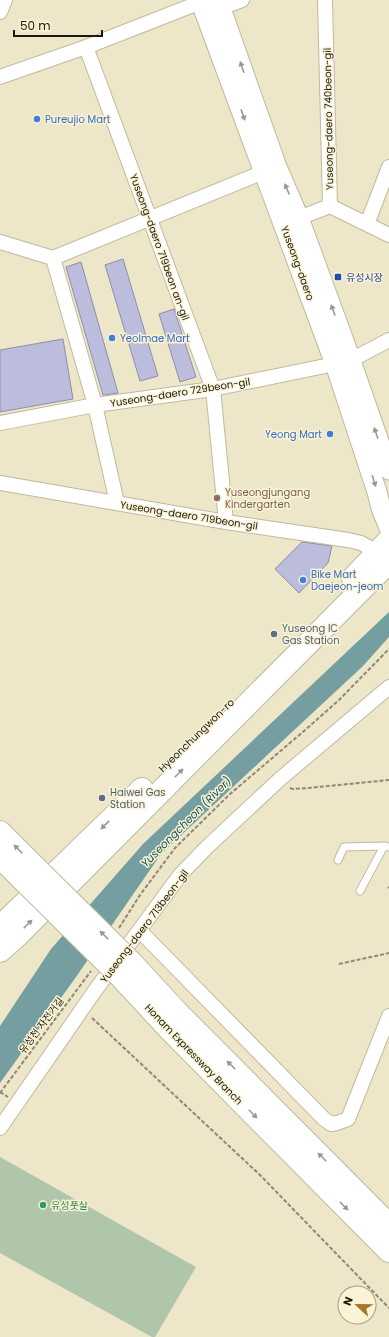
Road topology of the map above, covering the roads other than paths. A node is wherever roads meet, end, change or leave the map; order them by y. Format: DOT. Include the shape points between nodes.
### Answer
graph roads {
  1 [pos="5,0"];
  2 [pos="242,0"];
  3 [pos="325,0"];
  4 [pos="210,3"];
  5 [pos="0,12"];
  6 [pos="86,47"];
  7 [pos="0,77"];
  8 [pos="389,167"];
  9 [pos="271,170"];
  10 [pos="330,206"];
  11 [pos="299,218"];
  12 [pos="150,219"];
  13 [pos="367,224"];
  14 [pos="389,235"];
  15 [pos="0,242"];
  16 [pos="53,258"];
  17 [pos="389,340"];
  18 [pos="343,362"];
  19 [pos="213,389"];
  20 [pos="95,405"];
  21 [pos="0,423"];
  22 [pos="387,460"];
  23 [pos="0,483"];
  24 [pos="117,503"];
  25 [pos="226,522"];
  26 [pos="389,528"];
  27 [pos="385,551"];
  28 [pos="389,583"];
  29 [pos="308,644"];
  30 [pos="389,687"];
  31 [pos="0,832"];
  32 [pos="387,846"];
  33 [pos="0,857"];
  34 [pos="338,860"];
  35 [pos="29,873"];
  36 [pos="360,891"];
  37 [pos="3,918"];
  38 [pos="140,931"];
  39 [pos="0,951"];
  40 [pos="125,968"];
  41 [pos="389,1016"];
  42 [pos="0,1128"];
  43 [pos="389,1225"];
  44 [pos="389,1251"];
  1 -- 5 [label="street"];
  2 -- 4 [label="street"];
  3 -- 10 [label="street, Yuseong-daero 740beon-gil"];
  4 -- 6 [label="street"];
  4 -- 9 [label="main road, Yuseong-daero"];
  6 -- 7 [label="street"];
  6 -- 12 [label="street, Yuseong-daero 719beon an-gil"];
  8 -- 13 [label="street"];
  11 -- 9 [label="main road, Yuseong-daero, one-way"];
  9 -- 12 [label="street"];
  9 -- 18 [label="main road, Yuseong-daero"];
  10 -- 11 [label="street"];
  10 -- 13 [label="street"];
  18 -- 11 [label="main road, Yuseong-daero, one-way"];
  12 -- 16 [label="street"];
  12 -- 19 [label="street, Yuseong-daero 719beon an-gil"];
  13 -- 14 [label="street"];
  15 -- 16 [label="street"];
  16 -- 20 [label="street"];
  17 -- 18 [label="street, Yuseong-daero 729beon-gil"];
  18 -- 19 [label="street, Yuseong-daero 729beon-gil"];
  22 -- 18 [label="main road, Yuseong-daero, one-way"];
  18 -- 26 [label="main road, Yuseong-daero, one-way" via="380,508"];
  19 -- 20 [label="street, Yuseong-daero 729beon-gil"];
  19 -- 25 [label="street, Yuseong-daero 719beon an-gil"];
  20 -- 21 [label="street, Yuseong-daero 729beon-gil"];
  20 -- 24 [label="street"];
  23 -- 24 [label="street, Yuseong-daero 719beon-gil"];
  24 -- 25 [label="street, Yuseong-daero 719beon-gil"];
  25 -- 27 [label="street, Yuseong-daero 719beon-gil" via="348,540"];
  27 -- 29 [label="main road"];
  27 -- 37 [label="main road, Hyeonchungwon-ro, one-way"];
  28 -- 29 [label="main road" via="355,606"];
  39 -- 29 [label="main road, Hyeonchungwon-ro, one-way"];
  30 -- 38 [label="street, Yuseong-daero 713beon-gil" via="280,779 207,848 180,875"];
  35 -- 31 [label="main road, Honam Expressway Branch, one-way"];
  32 -- 34 [label="lane" via="344,847"];
  32 -- 36 [label="lane"];
  33 -- 35 [label="main road, Honam Expressway Branch"];
  35 -- 40 [label="main road, Honam Expressway Branch, bridge"];
  38 -- 41 [label="street" via="331,1124 348,1119"];
  38 -- 42 [label="street, Yuseong-daero 713beon-gil" via="82,1009"];
  43 -- 40 [label="main road, Honam Expressway Branch, one-way" via="178,1012"];
  40 -- 44 [label="main road, Honam Expressway Branch, one-way" via="170,1030"];
}
